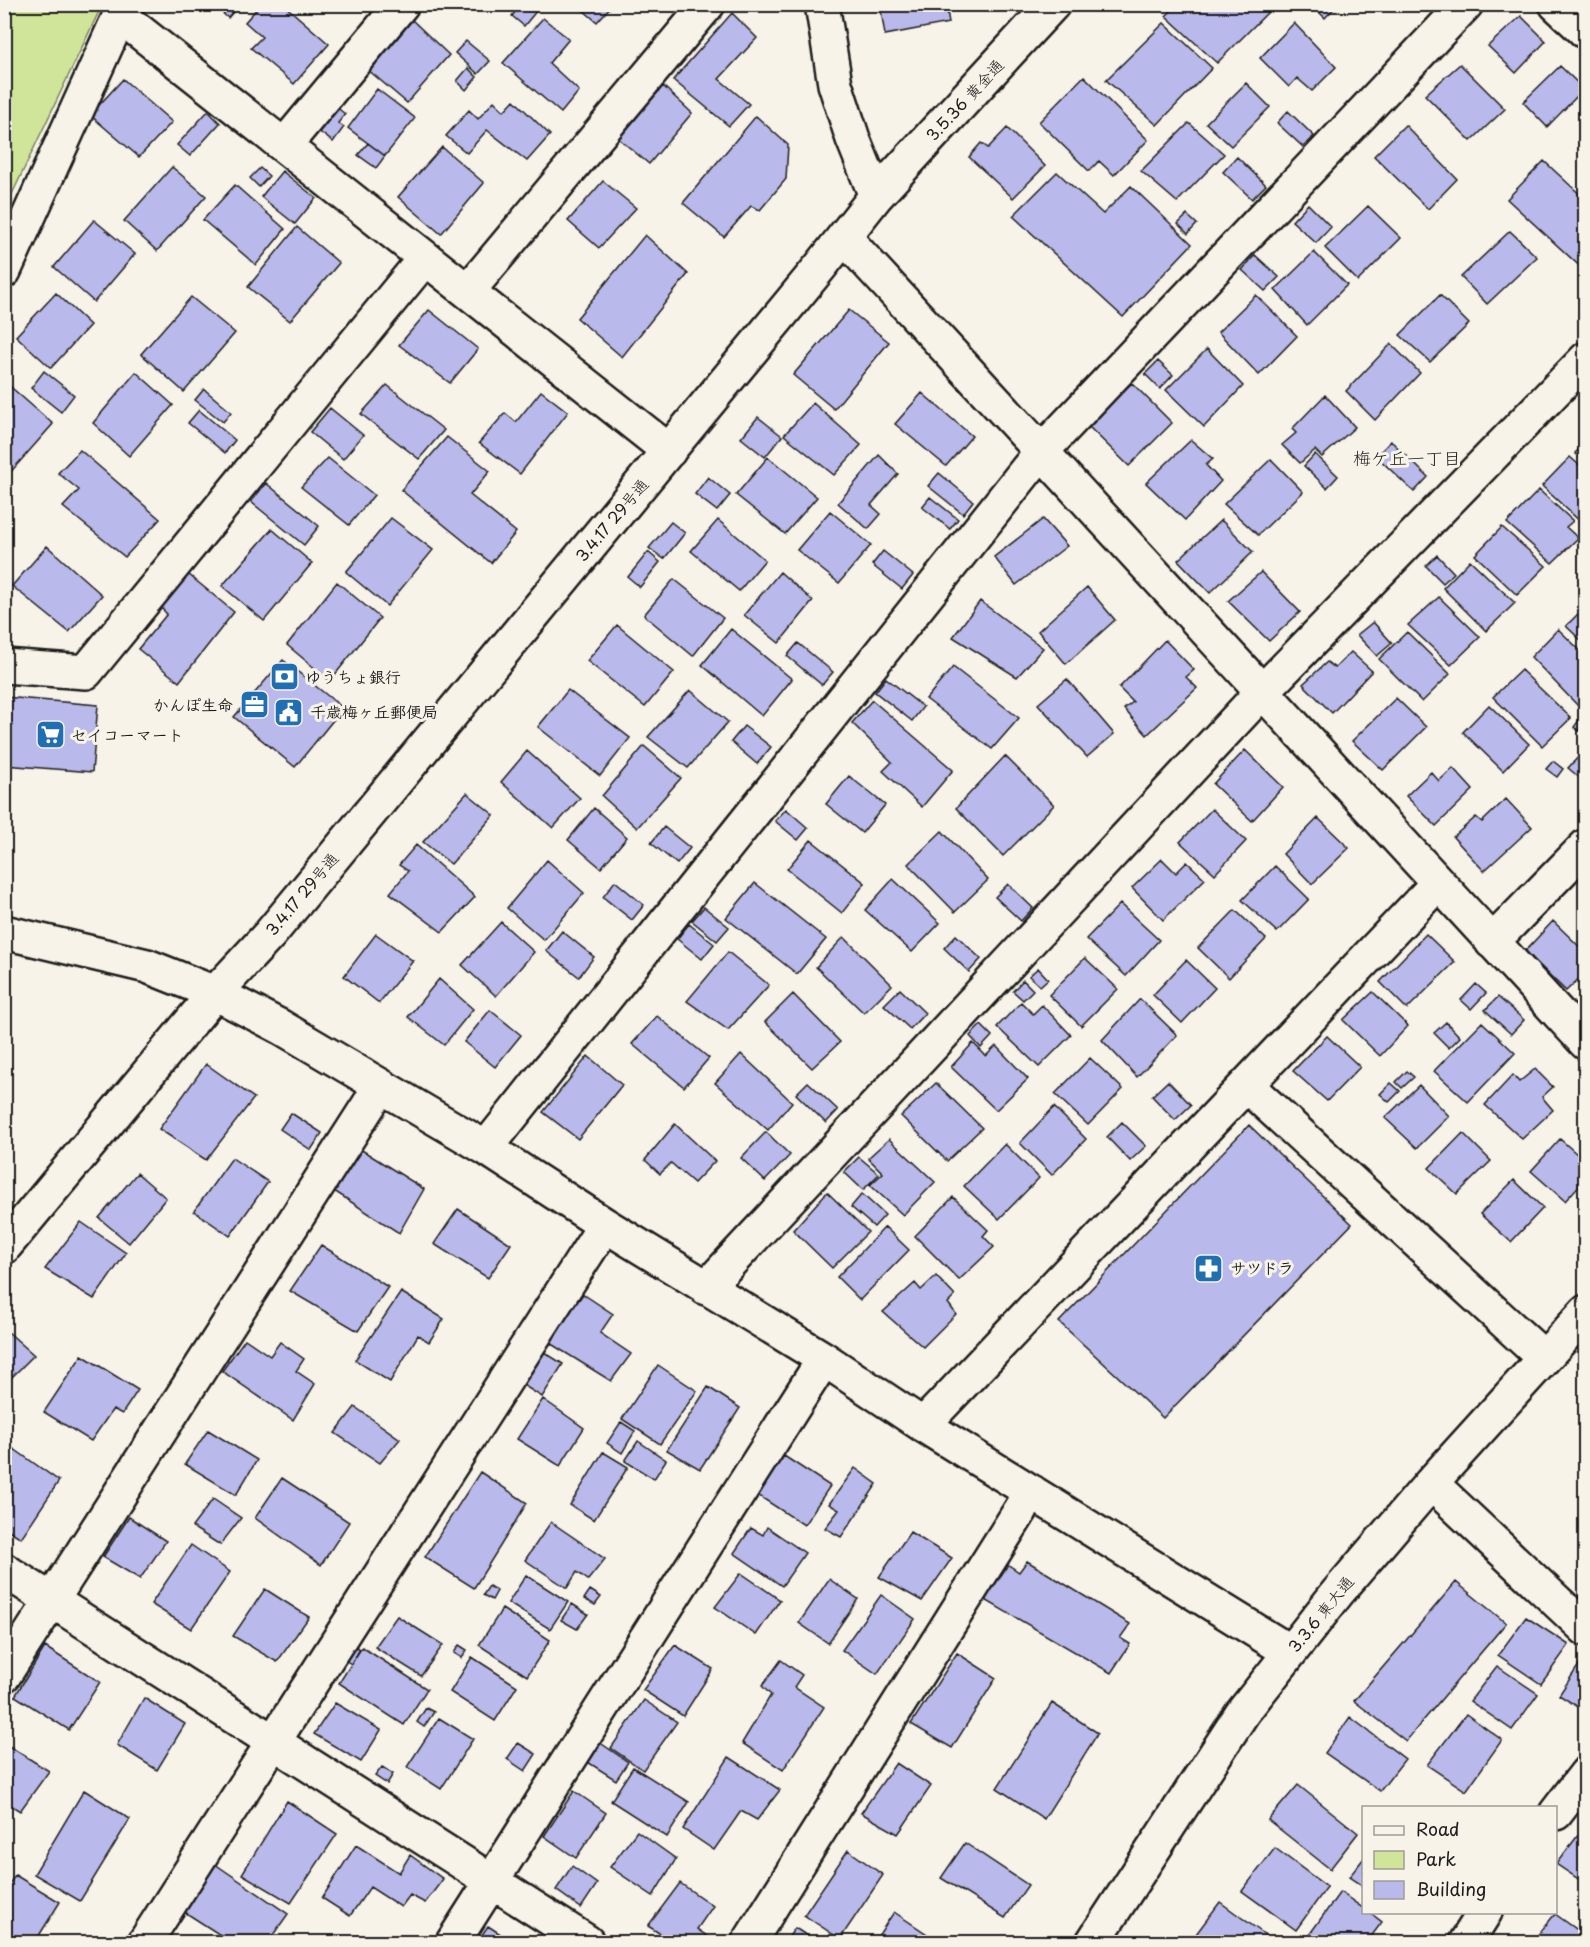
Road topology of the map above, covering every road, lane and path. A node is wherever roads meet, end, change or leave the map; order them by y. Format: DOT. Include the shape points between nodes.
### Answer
graph roads {
  1 [pos="402,4"];
  2 [pos="708,4"];
  3 [pos="822,4"];
  4 [pos="1053,4"];
  5 [pos="1466,4"];
  6 [pos="1556,4"];
  7 [pos="122,10"];
  8 [pos="1586,32"];
  9 [pos="284,146"];
  10 [pos="876,196"];
  11 [pos="844,237"];
  12 [pos="425,258"];
  13 [pos="4,271"];
  14 [pos="468,291"];
  15 [pos="1586,359"];
  16 [pos="669,451"];
  17 [pos="1041,452"];
  18 [pos="4,666"];
  19 [pos="1262,692"];
  20 [pos="1586,846"];
  21 [pos="1438,883"];
  22 [pos="4,932"];
  23 [pos="1492,942"];
  24 [pos="215,993"];
  25 [pos="1586,1043"];
  26 [pos="1246,1084"];
  27 [pos="381,1086"];
  28 [pos="486,1148"];
  29 [pos="605,1225"];
  30 [pos="4,1247"];
  31 [pos="706,1288"];
  32 [pos="1586,1312"];
  33 [pos="1544,1358"];
  34 [pos="824,1359"];
  35 [pos="923,1425"];
  36 [pos="1431,1483"];
  37 [pos="1032,1492"];
  38 [pos="4,1570"];
  39 [pos="52,1600"];
  40 [pos="1586,1629"];
  41 [pos="1290,1652"];
  42 [pos="4,1676"];
  43 [pos="273,1742"];
  44 [pos="1586,1774"];
  45 [pos="1557,1812"];
  46 [pos="491,1882"];
  47 [pos="1484,1914"];
  48 [pos="146,1942"];
  49 [pos="453,1942"];
  50 [pos="587,1942"];
  51 [pos="749,1942"];
  52 [pos="1093,1942"];
  53 [pos="1466,1942"];
  1 -- 9 [label="street"];
  2 -- 14 [label="street"];
  3 -- 10 [label="street" via="835,84"];
  4 -- 10 [label="street, 3.5.36 黄金通"];
  5 -- 17 [label="street"];
  6 -- 8 [label="street"];
  7 -- 9 [label="street"];
  7 -- 13 [label="street"];
  9 -- 12 [label="street"];
  10 -- 11 [label="street, 3.4.17 29号通"];
  11 -- 16 [label="street, 3.4.17 29号通"];
  11 -- 17 [label="street"];
  12 -- 14 [label="street"];
  12 -- 18 [label="street" via="86,672"];
  14 -- 16 [label="street"];
  15 -- 19 [label="street"];
  16 -- 24 [label="street, 3.4.17 29号通" via="270,934"];
  17 -- 19 [label="street"];
  17 -- 28 [label="street"];
  19 -- 21 [label="street"];
  19 -- 31 [label="street"];
  20 -- 23 [label="street"];
  21 -- 23 [label="street"];
  21 -- 26 [label="street"];
  22 -- 24 [label="street" via="147,966"];
  23 -- 25 [label="street"];
  24 -- 27 [label="street"];
  24 -- 30 [label="street, 3.4.17 29号通"];
  26 -- 33 [label="street"];
  26 -- 35 [label="street"];
  27 -- 28 [label="street"];
  27 -- 39 [label="street"];
  28 -- 29 [label="street"];
  29 -- 31 [label="street"];
  29 -- 43 [label="street"];
  31 -- 34 [label="street"];
  32 -- 33 [label="street, 3.3.6 東大通"];
  33 -- 36 [label="street, 3.3.6 東大通"];
  34 -- 35 [label="street"];
  34 -- 46 [label="street"];
  35 -- 37 [label="street"];
  36 -- 40 [label="street"];
  36 -- 41 [label="street, 3.3.6 東大通"];
  37 -- 41 [label="street"];
  37 -- 51 [label="street"];
  38 -- 39 [label="street"];
  39 -- 42 [label="street"];
  39 -- 43 [label="street"];
  41 -- 52 [label="street, 3.3.6 東大通" via="1243,1712"];
  43 -- 46 [label="street"];
  43 -- 48 [label="street"];
  44 -- 45 [label="street"];
  46 -- 49 [label="street"];
  46 -- 50 [label="street"];
  47 -- 53 [label="street"];
}
